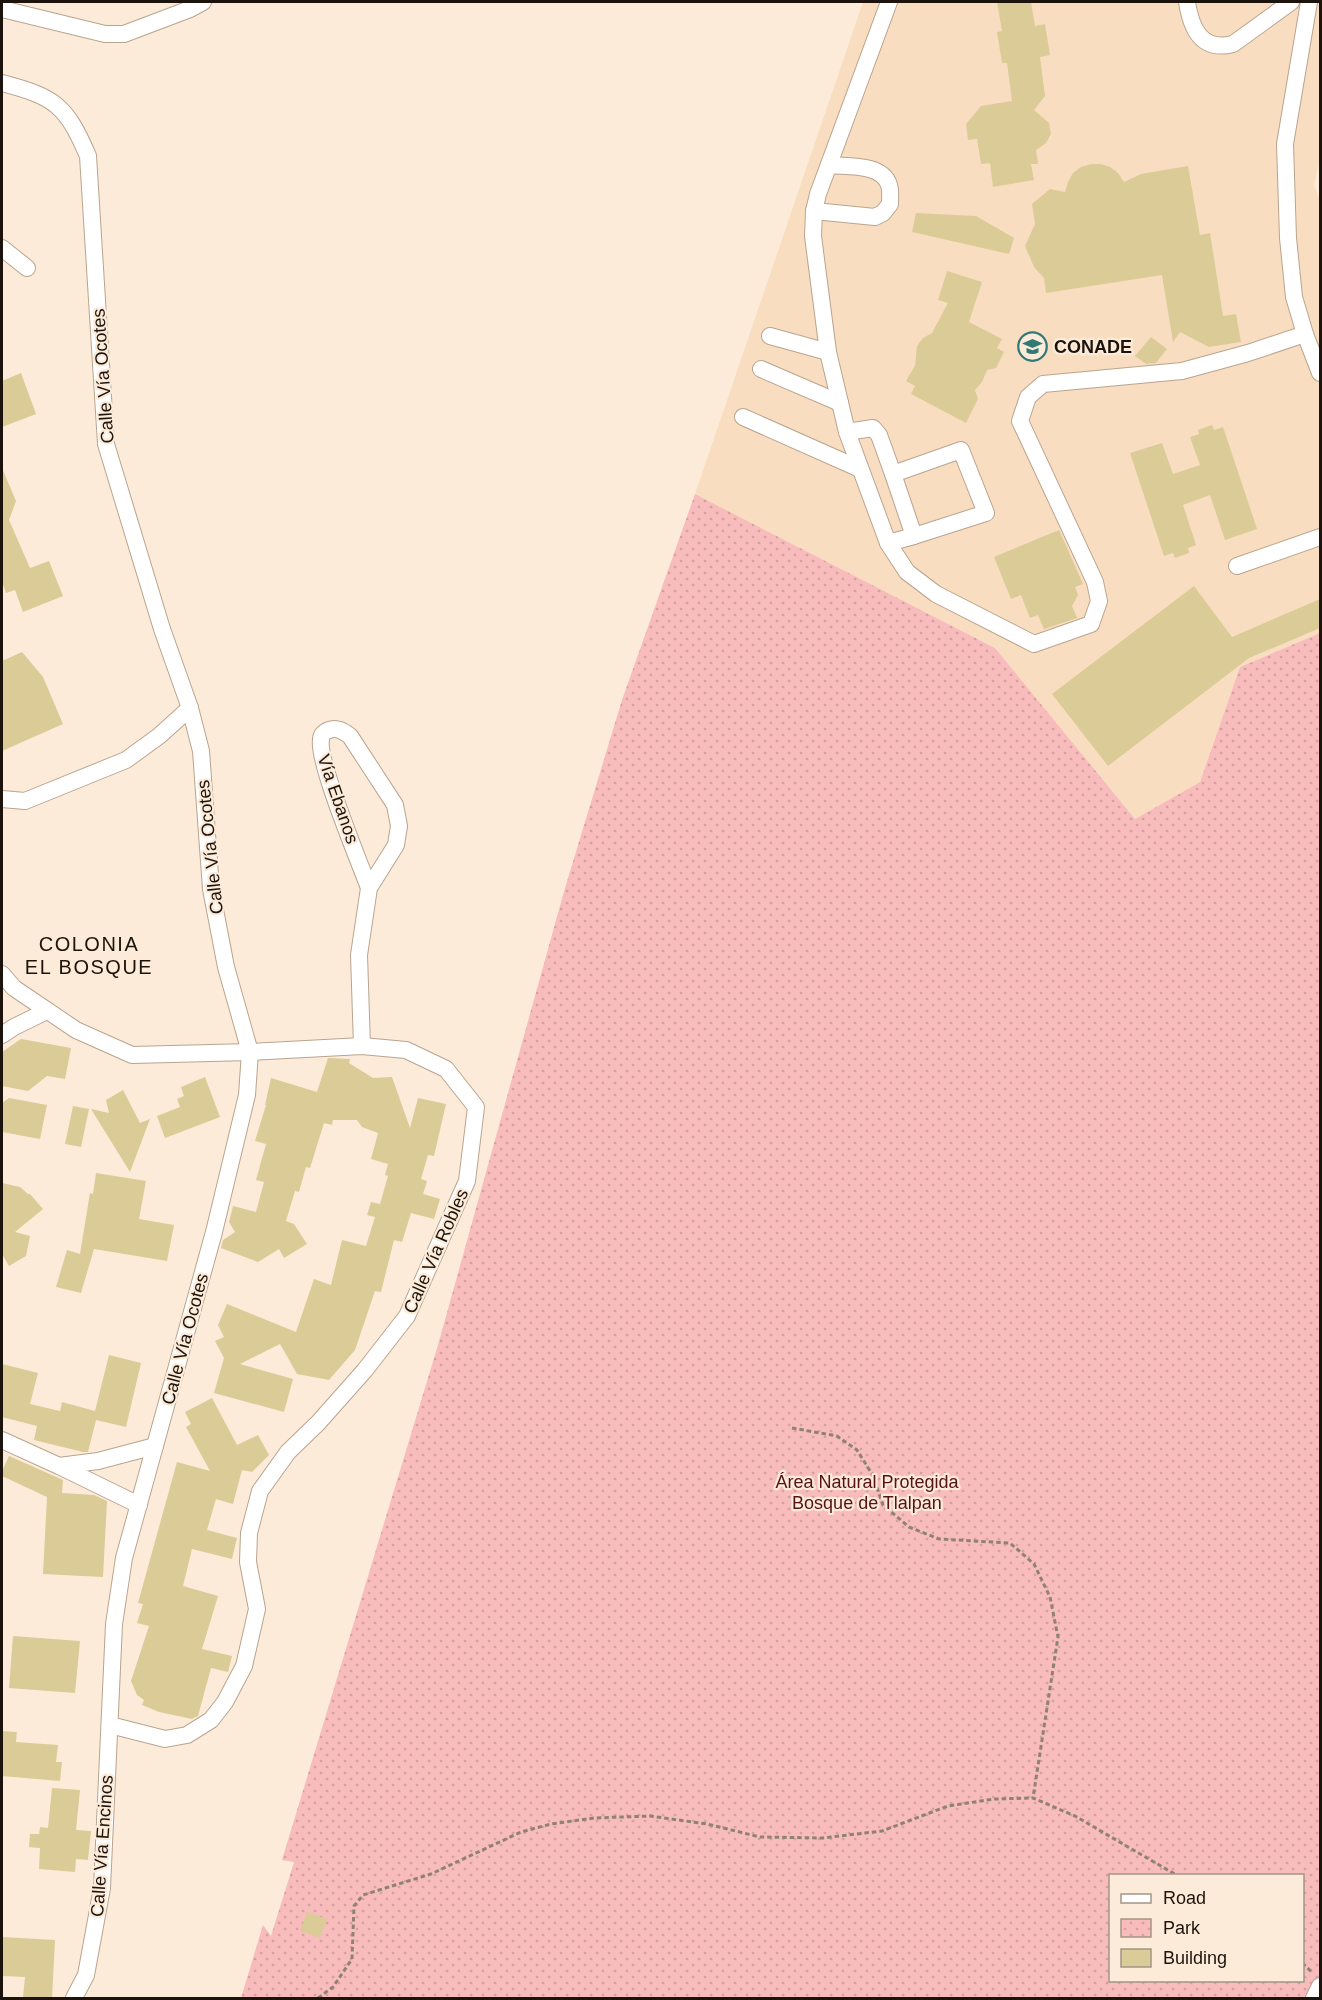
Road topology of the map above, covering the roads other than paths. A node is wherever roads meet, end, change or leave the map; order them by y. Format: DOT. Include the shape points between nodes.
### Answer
graph roads {
  1 [pos="203,2"];
  2 [pos="889,2"];
  3 [pos="1187,2"];
  4 [pos="1291,2"];
  5 [pos="1309,2"];
  6 [pos="4,7"];
  7 [pos="2,83"];
  8 [pos="829,165"];
  9 [pos="814,211"];
  10 [pos="2,248"];
  11 [pos="27,268"];
  12 [pos="1305,334"];
  13 [pos="770,336"];
  14 [pos="828,352"];
  15 [pos="761,369"];
  16 [pos="1320,373"];
  17 [pos="840,403"];
  18 [pos="743,417"];
  19 [pos="847,432"];
  20 [pos="860,469"];
  21 [pos="893,474"];
  22 [pos="914,536"];
  23 [pos="1320,537"];
  24 [pos="888,543"];
  25 [pos="1237,566"];
  26 [pos="190,708"];
  27 [pos="2,799"];
  28 [pos="369,888"];
  29 [pos="2,974"];
  30 [pos="47,1011"];
  31 [pos="2,1035"];
  32 [pos="362,1046"];
  33 [pos="249,1052"];
  34 [pos="2,1440"];
  35 [pos="155,1446"];
  36 [pos="58,1466"];
  37 [pos="139,1505"];
  38 [pos="110,1725"];
  39 [pos="1320,1986"];
  40 [pos="74,1998"];
  41 [pos="1314,1998"];
  1 -- 6 [label="street" via="124,34 105,34"];
  2 -- 8 [label="street"];
  3 -- 4 [label="street" via="1194,30 1204,40 1221,46 1233,44"];
  5 -- 12 [label="street" via="1285,144 1289,250 1294,297"];
  7 -- 26 [label="street, Calle Vía Ocotes" via="34,91 59,106 76,128 88,156 106,444"];
  8 -- 9 [label="street"];
  8 -- 9 [label="street" via="875,170 889,186 890,204 875,217"];
  9 -- 14 [label="street" via="813,236"];
  10 -- 11 [label="street"];
  12 -- 16 [label="street"];
  12 -- 24 [label="street" via="1182,371 1042,384 1028,397 1020,421 1095,582 1099,601 1091,624 1034,644 936,594 906,572"];
  13 -- 14 [label="street"];
  14 -- 17 [label="street"];
  15 -- 17 [label="street"];
  17 -- 19 [label="street"];
  18 -- 20 [label="street"];
  19 -- 20 [label="street"];
  19 -- 21 [label="street" via="873,428"];
  20 -- 24 [label="street"];
  21 -- 22 [label="street"];
  21 -- 22 [label="street" via="961,450 986,513"];
  22 -- 24 [label="street"];
  23 -- 25 [label="street"];
  26 -- 27 [label="street" via="126,760 25,801"];
  26 -- 33 [label="street, Calle Vía Ocotes" via="201,751 211,889 226,967"];
  28 -- 28 [label="street, Vía Ebanos" via="396,846 399,826 395,805 350,736 333,728 321,738 323,763"];
  28 -- 32 [label="street, Vía Ebanos" via="359,955"];
  29 -- 30 [label="street, Calle Vía Robles" via="14,988"];
  30 -- 31 [label="street"];
  30 -- 33 [label="street, Calle Vía Robles" via="76,1030 132,1055"];
  32 -- 33 [label="street, Calle Vía Robles"];
  32 -- 38 [label="street, Calle Vía Robles" via="406,1050 446,1069 476,1107 467,1181 408,1316 326,1414 288,1452 261,1491 249,1533 248,1562 257,1609 244,1666 225,1702 211,1720 187,1735 165,1739"];
  33 -- 35 [label="street, Calle Vía Ocotes" via="247,1095 231,1163"];
  34 -- 36 [label="street"];
  35 -- 36 [label="street" via="98,1461"];
  35 -- 37 [label="street, Calle Vía Ocotes"];
  36 -- 37 [label="street"];
  37 -- 38 [label="street, Calle Vía Ocotes" via="124,1558 114,1624"];
  38 -- 40 [label="street, Calle Vía Encinos" via="102,1888 86,1975"];
  39 -- 41 [label="street"];
}
